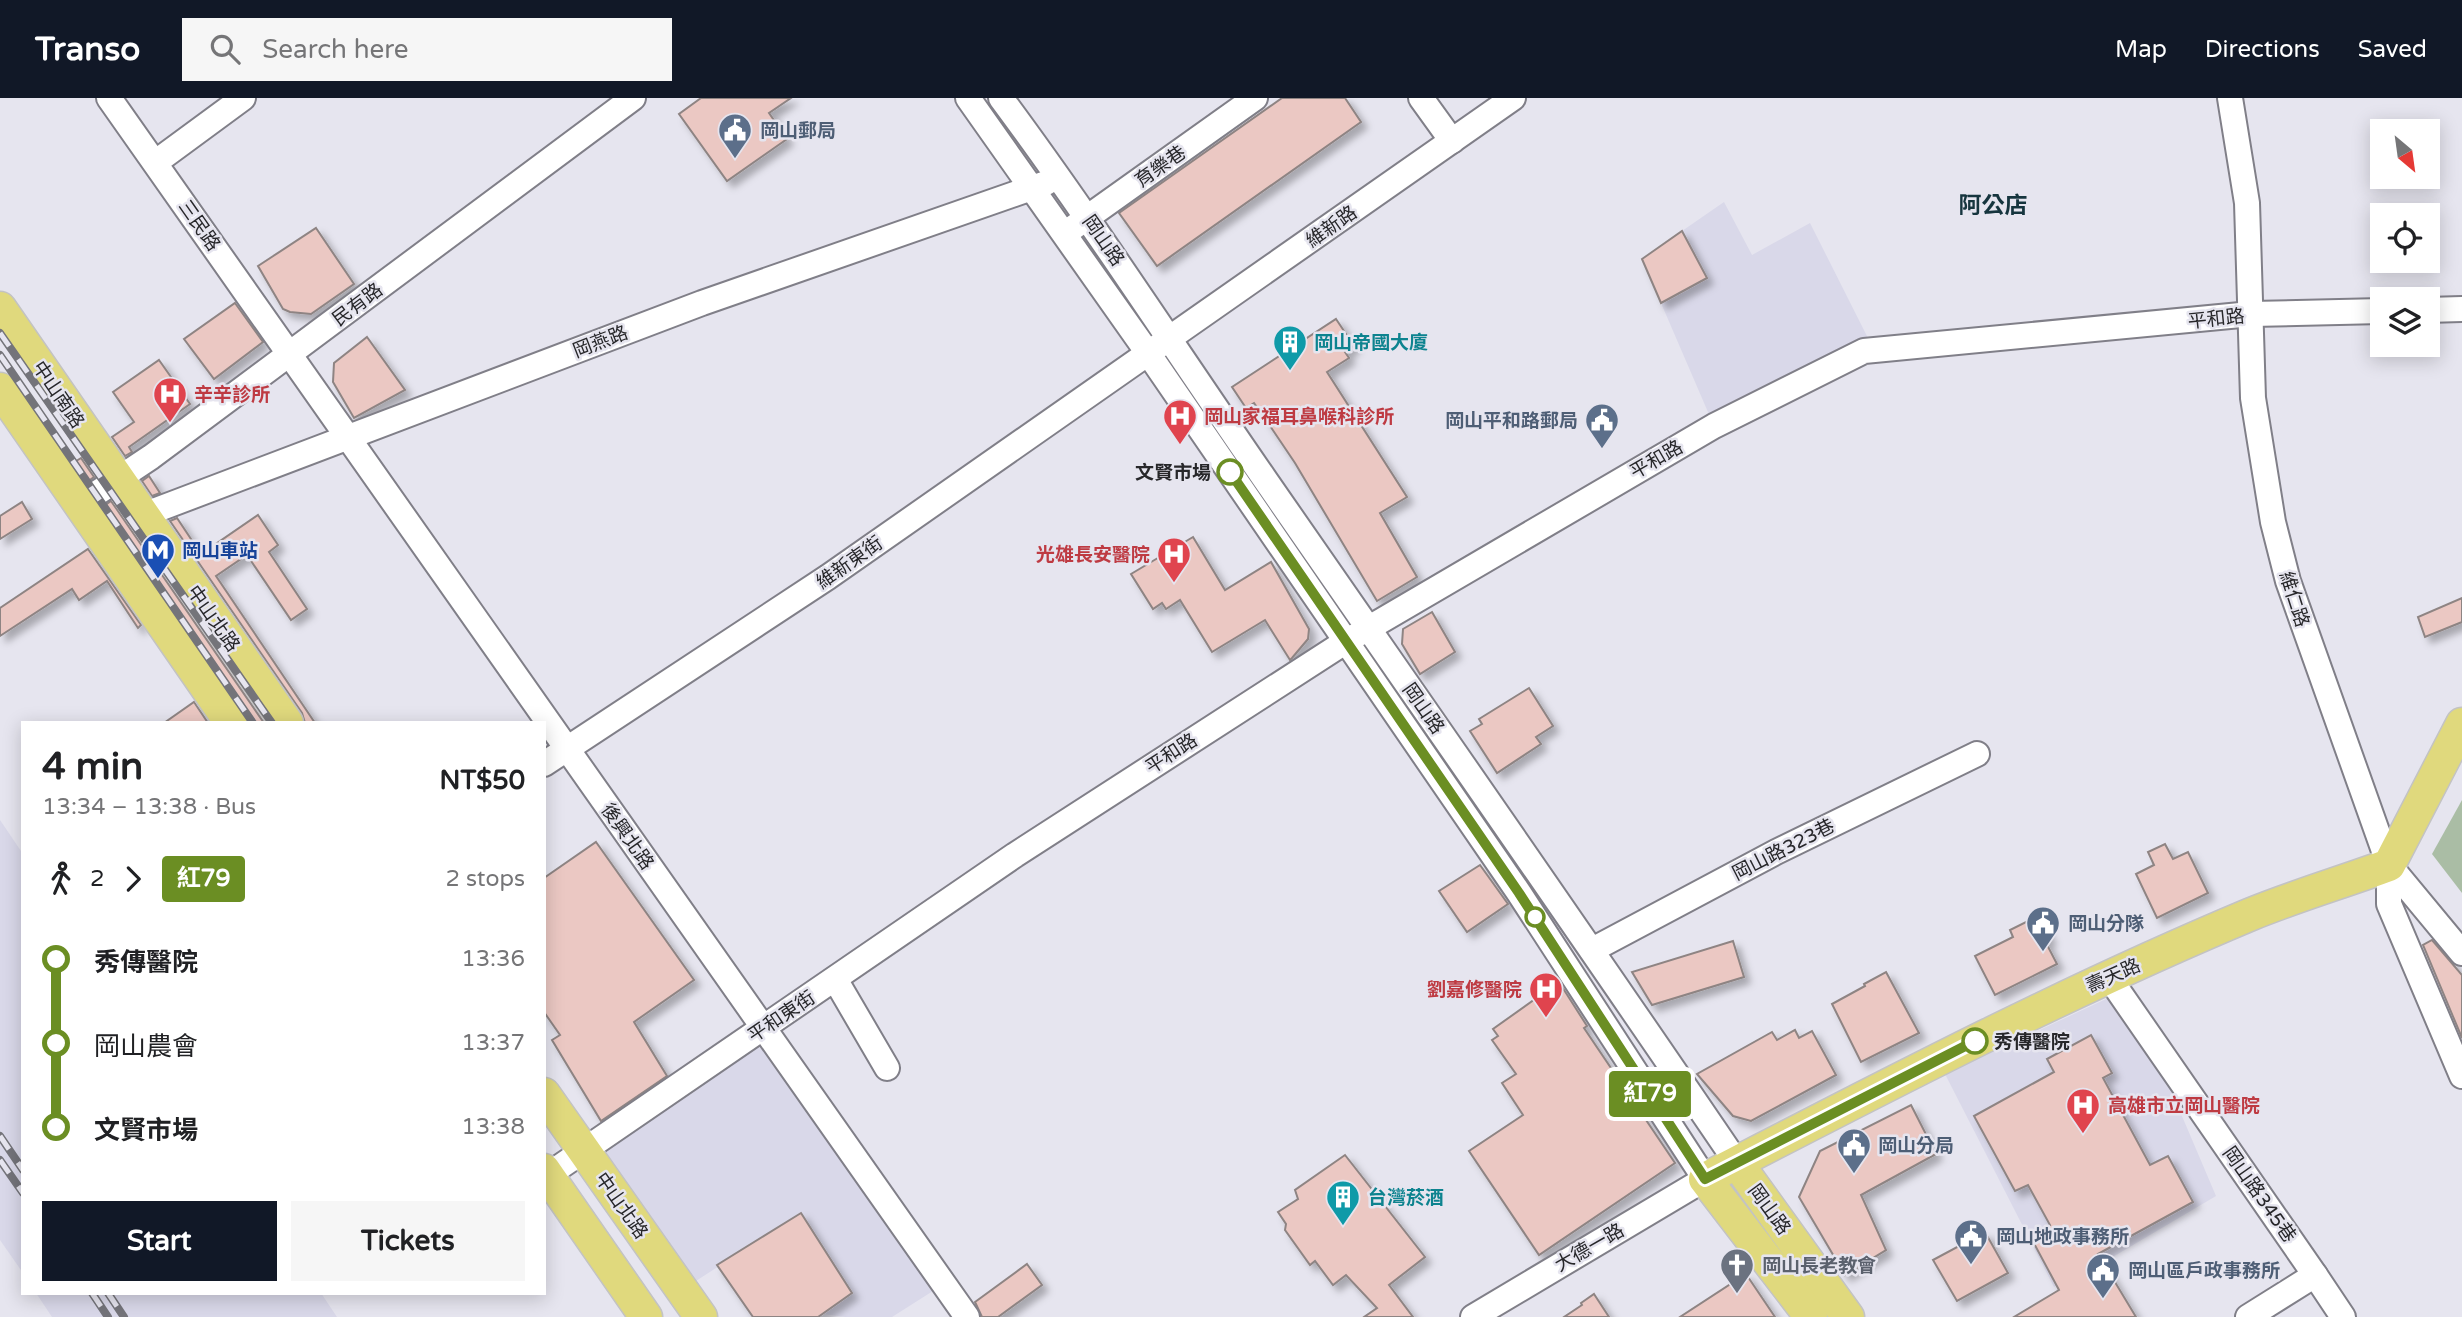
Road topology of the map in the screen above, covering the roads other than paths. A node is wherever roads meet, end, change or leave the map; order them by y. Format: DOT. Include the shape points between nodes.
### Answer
graph roads {
  1 [pos="109,98"];
  2 [pos="243,98"];
  3 [pos="633,98"];
  4 [pos="968,98"];
  5 [pos="1001,98"];
  6 [pos="1255,98"];
  7 [pos="1421,98"];
  8 [pos="1513,98"];
  9 [pos="2230,98"];
  10 [pos="1452,141"];
  11 [pos="156,162"];
  12 [pos="1060,178"];
  13 [pos="1033,187"];
  14 [pos="1088,217"];
  15 [pos="1065,233"];
  16 [pos="0,308"];
  17 [pos="2462,309"];
  18 [pos="2440,310"];
  19 [pos="2370,311"];
  20 [pos="2251,314"];
  21 [pos="1170,338"];
  22 [pos="290,353"];
  23 [pos="1148,353"];
  24 [pos="0,389"];
  25 [pos="348,437"];
  26 [pos="118,479"];
  27 [pos="79,505"];
  28 [pos="143,515"];
  29 [pos="1368,628"];
  30 [pos="1345,642"];
  31 [pos="230,721"];
  32 [pos="286,721"];
  33 [pos="2462,724"];
  34 [pos="568,749"];
  35 [pos="1977,754"];
  36 [pos="546,763"];
  37 [pos="1015,855"];
  38 [pos="2389,865"];
  39 [pos="1592,950"];
  40 [pos="2462,953"];
  41 [pos="2108,976"];
  42 [pos="835,979"];
  43 [pos="763,1028"];
  44 [pos="887,1068"];
  45 [pos="2462,1076"];
  46 [pos="546,1097"];
  47 [pos="584,1151"];
  48 [pos="1737,1163"];
  49 [pos="546,1173"];
  50 [pos="1705,1179"];
  51 [pos="2315,1275"];
  52 [pos="646,1317"];
  53 [pos="701,1317"];
  54 [pos="967,1317"];
  55 [pos="1474,1317"];
  56 [pos="1811,1317"];
  57 [pos="1848,1317"];
  58 [pos="2248,1317"];
  59 [pos="2343,1317"];
  1 -- 11 [label="street, 三民路"];
  2 -- 11 [label="street"];
  3 -- 22 [label="street, 民有路"];
  4 -- 13 [label="street, 岡山路"];
  5 -- 12 [label="street, 岡山路"];
  6 -- 14 [label="street, 育樂巷"];
  7 -- 10 [label="street"];
  8 -- 10 [label="street, 維新路"];
  9 -- 20 [label="street, 維仁路" via="2247,203"];
  10 -- 21 [label="street, 維新路"];
  11 -- 22 [label="street, 三民路"];
  12 -- 13 [label="street, 岡燕路"];
  12 -- 14 [label="street, 岡山路"];
  13 -- 15 [label="street, 岡山路"];
  13 -- 25 [label="street, 岡燕路" via="702,303"];
  14 -- 15 [label="street, 育樂巷"];
  14 -- 21 [label="street, 岡山路"];
  15 -- 23 [label="street, 岡山路"];
  16 -- 26 [label="main road, 中山南路"];
  17 -- 18 [label="street"];
  19 -- 20 [label="street, 平和路"];
  20 -- 29 [label="street, 平和路" via="1864,351 1714,426"];
  20 -- 38 [label="street, 維仁路" via="2253,398 2273,522 2288,580"];
  21 -- 23 [label="street, 維新路"];
  21 -- 29 [label="street, 岡山路"];
  22 -- 25 [label="street, 後興北路"];
  22 -- 26 [label="street, 民有路"];
  23 -- 30 [label="street, 岡山路"];
  23 -- 34 [label="street, 維新東街" via="828,577"];
  24 -- 27 [label="main road"];
  25 -- 28 [label="street, 岡燕路"];
  25 -- 34 [label="street, 後興北路"];
  26 -- 27 [label="street, 民有路"];
  26 -- 28 [label="main road, 中山北路"];
  27 -- 31 [label="main road"];
  28 -- 32 [label="main road, 中山北路"];
  29 -- 30 [label="street, 平和路"];
  29 -- 39 [label="street, 岡山路"];
  30 -- 37 [label="street, 平和路"];
  30 -- 50 [label="street, 岡山路" via="1519,893"];
  33 -- 38 [label="main road"];
  34 -- 36 [label="street, 維新東街"];
  34 -- 43 [label="street, 後興北路"];
  35 -- 39 [label="street, 岡山路323巷" via="1776,852"];
  37 -- 42 [label="street, 平和東街"];
  38 -- 40 [label="street"];
  38 -- 41 [label="main road, 壽天路" via="2252,914"];
  38 -- 45 [label="street, 維仁路" via="2389,905"];
  39 -- 48 [label="street, 岡山路"];
  41 -- 48 [label="main road, 壽天路"];
  41 -- 51 [label="street, 岡山路345巷"];
  42 -- 43 [label="street, 平和東街"];
  42 -- 44 [label="street"];
  43 -- 47 [label="street, 平和東街"];
  43 -- 54 [label="street, 後興北路"];
  46 -- 47 [label="main road, 中山北路"];
  47 -- 49 [label="street, 平和東街"];
  47 -- 53 [label="main road, 中山北路"];
  48 -- 50 [label="main road, 壽天路"];
  48 -- 57 [label="main road, 岡山路"];
  49 -- 52 [label="main road"];
  50 -- 55 [label="street, 大德一路"];
  50 -- 56 [label="main road, 岡山路"];
  51 -- 58 [label="street"];
  51 -- 59 [label="street, 岡山路345巷"];
}
